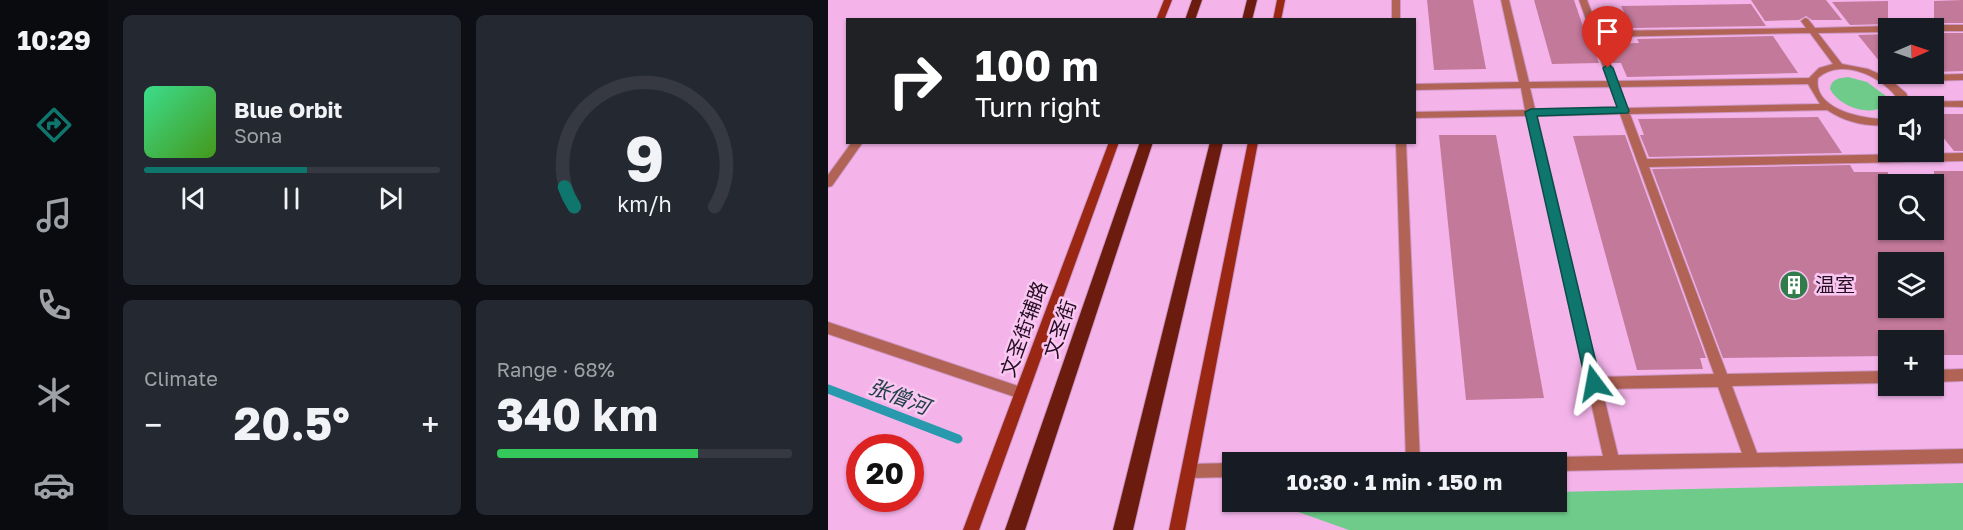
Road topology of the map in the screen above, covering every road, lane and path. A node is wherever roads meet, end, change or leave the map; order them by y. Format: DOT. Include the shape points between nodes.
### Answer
graph roads {
  1 [pos="1168,0"];
  2 [pos="1197,0"];
  3 [pos="1252,0"];
  4 [pos="1281,0"];
  5 [pos="1396,0"];
  6 [pos="1505,0"];
  7 [pos="1583,0"];
  8 [pos="1161,18"];
  9 [pos="1191,18"];
  10 [pos="1248,18"];
  11 [pos="1277,18"];
  12 [pos="1396,18"];
  13 [pos="1805,21"];
  14 [pos="1944,28"];
  15 [pos="1963,28"];
  16 [pos="1878,29"];
  17 [pos="1812,30"];
  18 [pos="1596,34"];
  19 [pos="1840,67"];
  20 [pos="1878,77"];
  21 [pos="1944,77"];
  22 [pos="1963,77"];
  23 [pos="1813,81"];
  24 [pos="1614,84"];
  25 [pos="1891,84"];
  26 [pos="1525,86"];
  27 [pos="1416,87"];
  28 [pos="1904,96"];
  29 [pos="1963,104"];
  30 [pos="1944,105"];
  31 [pos="1830,107"];
  32 [pos="1624,111"];
  33 [pos="1531,112"];
  34 [pos="1416,115"];
  35 [pos="1878,122"];
  36 [pos="857,144"];
  37 [pos="1113,144"];
  38 [pos="1146,144"];
  39 [pos="1217,144"];
  40 [pos="1253,144"];
  41 [pos="1401,144"];
  42 [pos="1963,157"];
  43 [pos="1643,163"];
  44 [pos="828,183"];
  45 [pos="828,328"];
  46 [pos="1963,375"];
  47 [pos="1944,376"];
  48 [pos="1878,377"];
  49 [pos="1723,380"];
  50 [pos="1594,383"];
  51 [pos="1021,393"];
  52 [pos="1413,452"];
  53 [pos="1963,456"];
  54 [pos="1752,460"];
  55 [pos="1612,463"];
  56 [pos="1567,464"];
  57 [pos="1222,470"];
  58 [pos="1189,471"];
  59 [pos="971,530"];
  60 [pos="1015,530"];
  61 [pos="1122,530"];
  62 [pos="1177,530"];
  1 -- 8 [label="street"];
  2 -- 9 [label="main road"];
  3 -- 10 [label="main road"];
  4 -- 11 [label="street"];
  5 -- 12 [label="street"];
  6 -- 26 [label="street"];
  7 -- 18 [label="street"];
  13 -- 17 [label="street"];
  14 -- 15 [label="street"];
  16 -- 17 [label="street"];
  17 -- 18 [label="street"];
  17 -- 19 [label="street"];
  18 -- 24 [label="street"];
  19 -- 20 [label="street"];
  19 -- 23 [label="street" via="1820,72"];
  21 -- 22 [label="street"];
  23 -- 24 [label="street"];
  23 -- 31 [label="street" via="1816,94"];
  24 -- 26 [label="street"];
  24 -- 32 [label="street"];
  25 -- 28 [label="street"];
  26 -- 27 [label="street"];
  26 -- 33 [label="street"];
  29 -- 30 [label="street"];
  31 -- 32 [label="street"];
  31 -- 35 [label="street" via="1852,118"];
  32 -- 33 [label="street"];
  32 -- 43 [label="street"];
  33 -- 34 [label="street"];
  33 -- 50 [label="street"];
  36 -- 44 [label="street"];
  37 -- 51 [label="street, 文圣街辅路"];
  38 -- 60 [label="main road, 文圣街"];
  39 -- 61 [label="main road"];
  40 -- 58 [label="street"];
  41 -- 52 [label="street"];
  42 -- 43 [label="street"];
  43 -- 49 [label="street"];
  45 -- 51 [label="street"];
  46 -- 47 [label="street"];
  48 -- 49 [label="street"];
  49 -- 50 [label="street"];
  49 -- 54 [label="street"];
  50 -- 55 [label="street"];
  51 -- 59 [label="street, 文圣街辅路"];
  53 -- 54 [label="street"];
  54 -- 55 [label="street"];
  55 -- 56 [label="street"];
  57 -- 58 [label="street"];
  58 -- 62 [label="street"];
}
